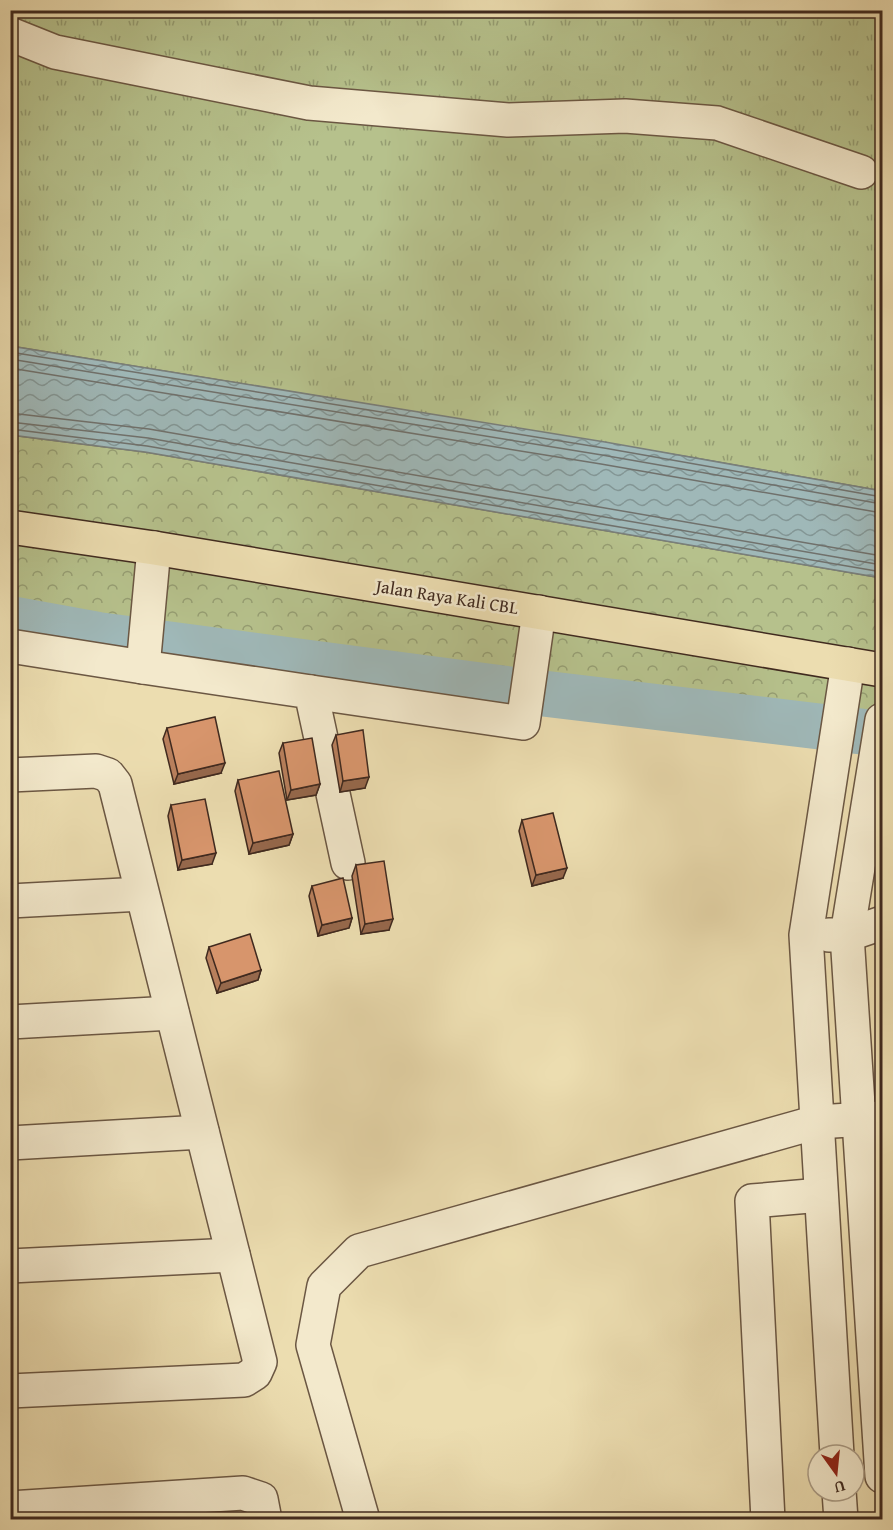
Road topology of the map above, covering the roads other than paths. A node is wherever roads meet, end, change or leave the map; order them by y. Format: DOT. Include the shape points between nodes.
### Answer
graph roads {
  1 [pos="10,34"];
  2 [pos="861,172"];
  3 [pos="10,527"];
  4 [pos="154,548"];
  5 [pos="539,612"];
  6 [pos="10,646"];
  7 [pos="144,662"];
  8 [pos="848,664"];
  9 [pos="882,670"];
  10 [pos="311,692"];
  11 [pos="882,720"];
  12 [pos="10,775"];
  13 [pos="348,863"];
  14 [pos="142,894"];
  15 [pos="10,901"];
  16 [pos="882,923"];
  17 [pos="806,935"];
  18 [pos="847,935"];
  19 [pos="172,1013"];
  20 [pos="10,1022"];
  21 [pos="871,1118"];
  22 [pos="817,1122"];
  23 [pos="202,1132"];
  24 [pos="10,1143"];
  25 [pos="821,1195"];
  26 [pos="233,1255"];
  27 [pos="10,1266"];
  28 [pos="10,1391"];
  29 [pos="881,1428"];
  30 [pos="836,1443"];
  31 [pos="882,1476"];
  32 [pos="840,1503"];
  33 [pos="10,1508"];
  34 [pos="265,1520"];
  35 [pos="363,1520"];
  36 [pos="768,1520"];
  37 [pos="841,1520"];
  1 -- 2 [label="street" via="55,52 309,103 508,120 625,116 717,123"];
  3 -- 4 [label="main road, Jalan Raya Kali CBL"];
  4 -- 5 [label="main road, Jalan Raya Kali CBL"];
  4 -- 7 [label="street"];
  5 -- 8 [label="main road, Jalan Raya Kali CBL"];
  5 -- 10 [label="street" via="523,723"];
  6 -- 7 [label="street"];
  7 -- 10 [label="street"];
  8 -- 9 [label="main road, Jalan Raya Kali CBL"];
  8 -- 17 [label="street"];
  10 -- 13 [label="street"];
  11 -- 18 [label="street"];
  12 -- 14 [label="street" via="96,771 108,775 115,784"];
  14 -- 15 [label="street"];
  14 -- 19 [label="street"];
  16 -- 18 [label="street"];
  17 -- 18 [label="street"];
  17 -- 22 [label="street"];
  18 -- 21 [label="street"];
  19 -- 20 [label="street"];
  19 -- 23 [label="street"];
  21 -- 22 [label="street"];
  21 -- 29 [label="street"];
  22 -- 25 [label="street"];
  22 -- 35 [label="street" via="359,1251 324,1286 314,1345"];
  23 -- 24 [label="street"];
  23 -- 26 [label="street"];
  25 -- 30 [label="street"];
  25 -- 36 [label="street" via="752,1201"];
  26 -- 27 [label="street"];
  26 -- 28 [label="street" via="260,1362 255,1373 244,1380"];
  29 -- 31 [label="street"];
  32 -- 37 [label="street"];
  33 -- 34 [label="street" via="243,1493 261,1499"];
}
